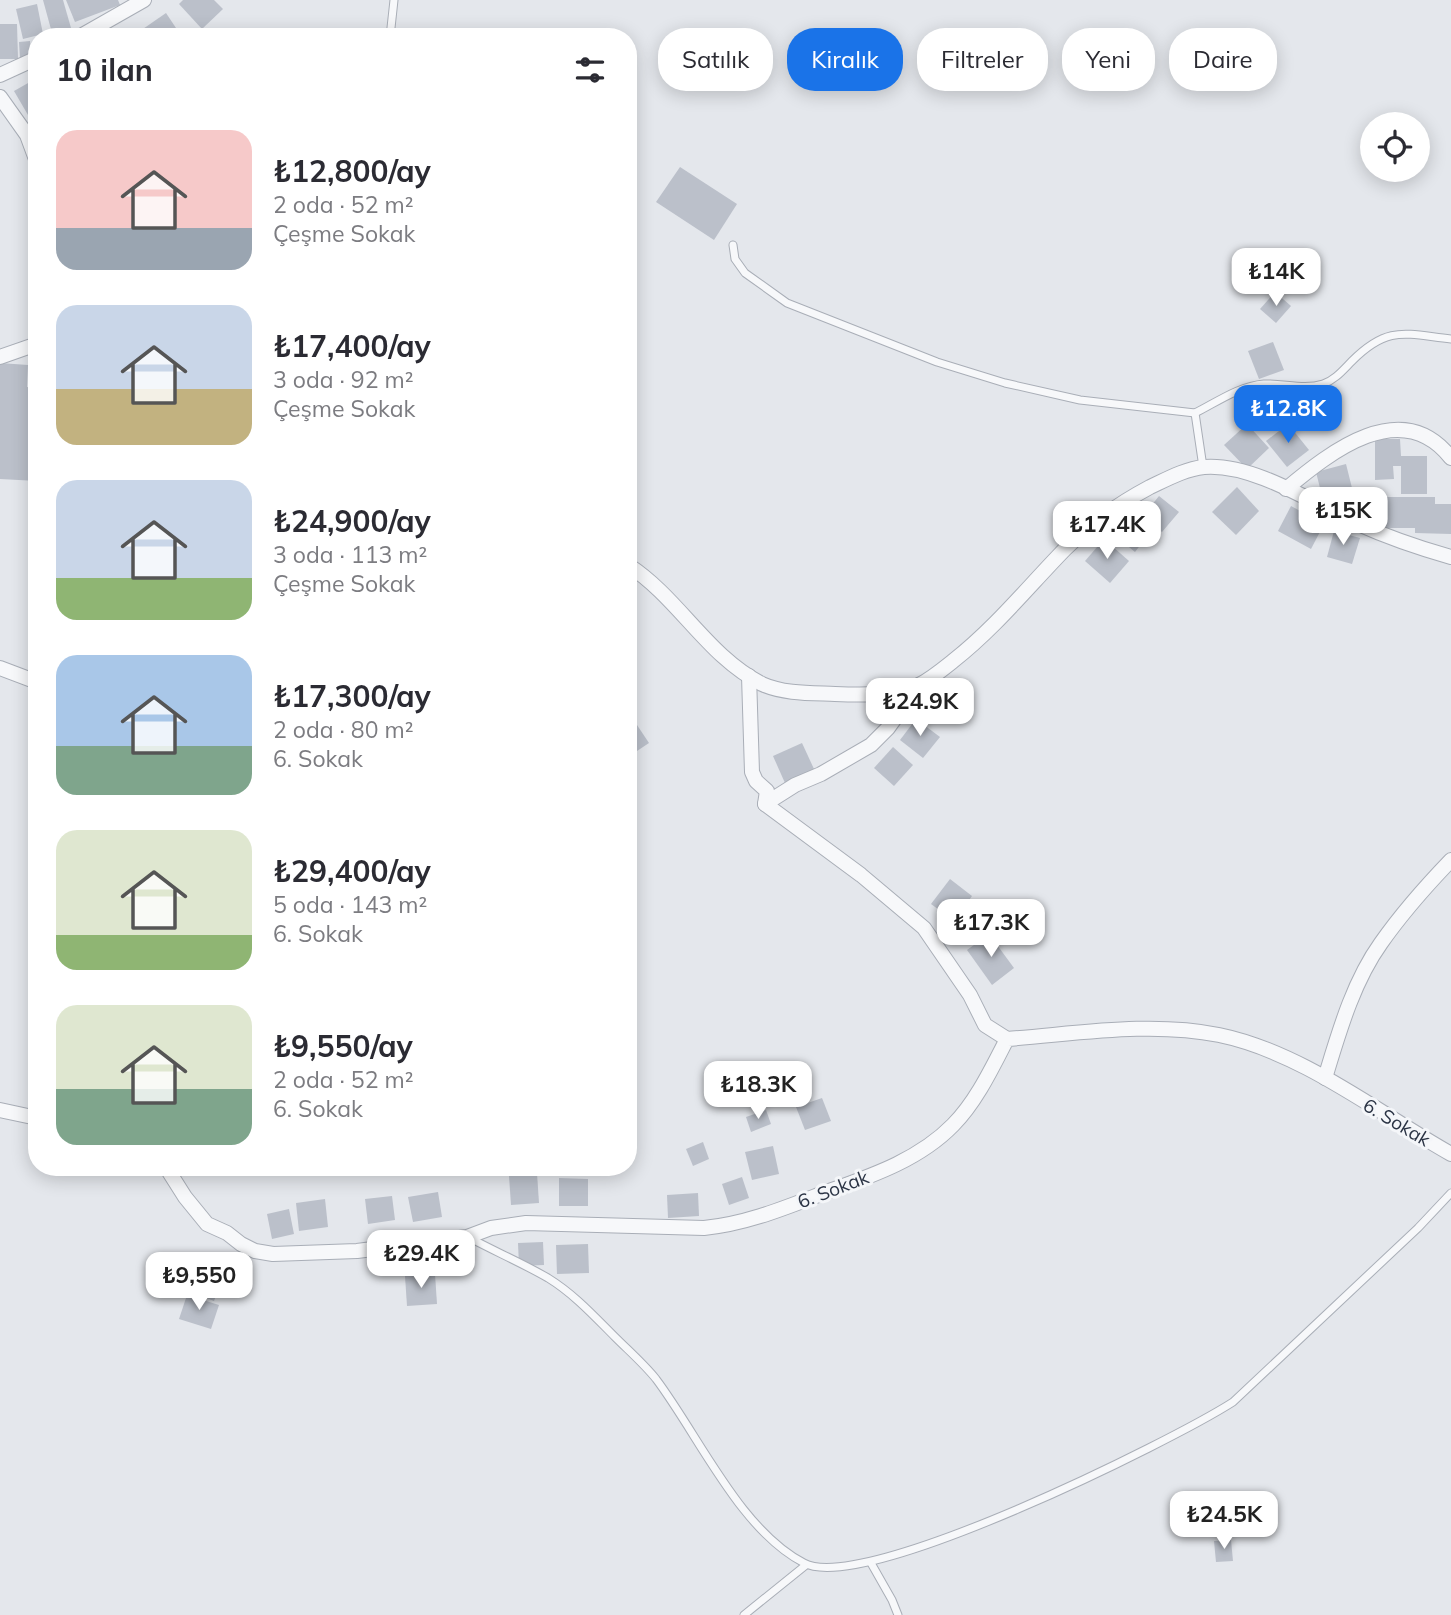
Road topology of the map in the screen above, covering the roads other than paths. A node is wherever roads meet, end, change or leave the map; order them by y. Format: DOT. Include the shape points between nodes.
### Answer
graph roads {
  1 [pos="144,0"];
  2 [pos="394,0"];
  3 [pos="95,28"];
  4 [pos="391,28"];
  5 [pos="28,62"];
  6 [pos="0,75"];
  7 [pos="0,97"];
  8 [pos="28,138"];
  9 [pos="733,245"];
  10 [pos="1451,339"];
  11 [pos="28,347"];
  12 [pos="0,357"];
  13 [pos="1195,413"];
  14 [pos="1451,458"];
  15 [pos="1203,467"];
  16 [pos="1286,489"];
  17 [pos="1451,557"];
  18 [pos="637,572"];
  19 [pos="0,668"];
  20 [pos="749,676"];
  21 [pos="28,679"];
  22 [pos="919,685"];
  23 [pos="765,804"];
  24 [pos="1451,860"];
  25 [pos="1007,1039"];
  26 [pos="1325,1078"];
  27 [pos="0,1110"];
  28 [pos="28,1116"];
  29 [pos="1451,1154"];
  30 [pos="172,1176"];
  31 [pos="1451,1193"];
  32 [pos="467,1237"];
  33 [pos="871,1563"];
  34 [pos="806,1565"];
  35 [pos="744,1615"];
  36 [pos="898,1615"];
  1 -- 3 [label="street"];
  2 -- 4 [label="lane"];
  5 -- 6 [label="street"];
  7 -- 8 [label="street"];
  9 -- 13 [label="lane" via="744,273 787,303 937,362 1080,400"];
  10 -- 13 [label="lane" via="1397,333 1368,347 1323,384 1245,387"];
  11 -- 12 [label="street"];
  13 -- 15 [label="lane"];
  14 -- 16 [label="street" via="1420,435 1388,430 1332,453"];
  15 -- 16 [label="street" via="1227,467"];
  15 -- 22 [label="street" via="1174,475 1094,521 974,645"];
  16 -- 17 [label="street" via="1399,541"];
  18 -- 20 [label="street" via="710,645"];
  19 -- 21 [label="street"];
  20 -- 22 [label="street" via="781,690 809,693 878,694"];
  20 -- 23 [label="street" via="752,772 767,791"];
  22 -- 23 [label="street" via="871,745"];
  23 -- 25 [label="street" via="924,928 985,1025"];
  24 -- 26 [label="street" via="1380,943 1345,1015"];
  25 -- 26 [label="street, 6. Sokak" via="1104,1031 1191,1031 1241,1041"];
  25 -- 32 [label="street, 6. Sokak" via="955,1124 925,1149 855,1182 728,1226 509,1224"];
  26 -- 29 [label="street, 6. Sokak"];
  27 -- 28 [label="street"];
  30 -- 32 [label="street, 6. Sokak" via="207,1224 255,1251 330,1253"];
  31 -- 33 [label="lane" via="1233,1402 1176,1436 1097,1473 999,1516"];
  32 -- 34 [label="lane" via="572,1294 654,1377 746,1514"];
  33 -- 34 [label="lane"];
  33 -- 36 [label="lane"];
  34 -- 35 [label="lane"];
}
